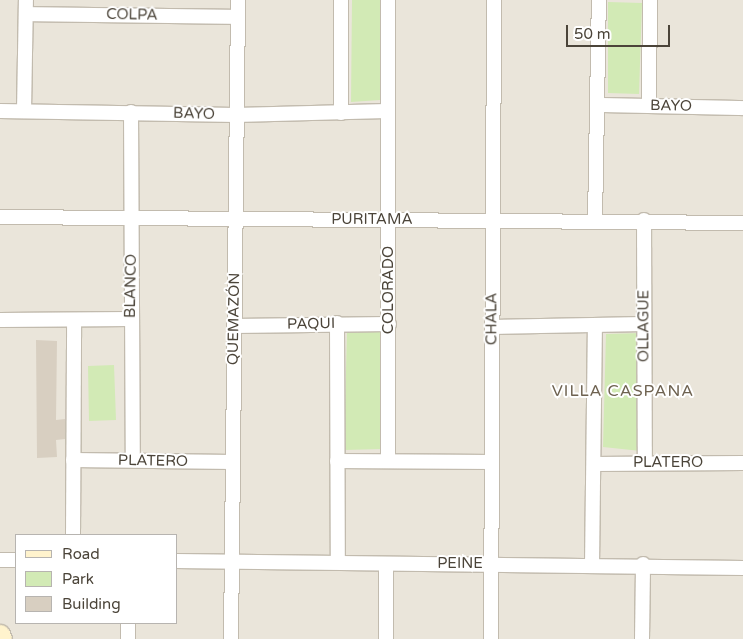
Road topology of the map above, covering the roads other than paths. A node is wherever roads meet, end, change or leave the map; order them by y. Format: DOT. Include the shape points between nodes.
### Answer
graph roads {
  1 [pos="238,0"];
  2 [pos="341,0"];
  3 [pos="388,0"];
  4 [pos="494,0"];
  5 [pos="599,0"];
  6 [pos="650,0"];
  7 [pos="26,7"];
  8 [pos="237,17"];
  9 [pos="598,105"];
  10 [pos="649,106"];
  11 [pos="743,108"];
  12 [pos="0,110"];
  13 [pos="24,111"];
  14 [pos="387,111"];
  15 [pos="131,112"];
  16 [pos="341,113"];
  17 [pos="236,115"];
  18 [pos="0,217"];
  19 [pos="131,219"];
  20 [pos="235,220"];
  21 [pos="389,220"];
  22 [pos="644,220"];
  23 [pos="493,221"];
  24 [pos="595,221"];
  25 [pos="743,223"];
  26 [pos="130,318"];
  27 [pos="0,320"];
  28 [pos="74,320"];
  29 [pos="337,323"];
  30 [pos="388,324"];
  31 [pos="644,324"];
  32 [pos="234,326"];
  33 [pos="594,327"];
  34 [pos="492,328"];
  35 [pos="73,460"];
  36 [pos="133,460"];
  37 [pos="388,460"];
  38 [pos="337,461"];
  39 [pos="233,462"];
  40 [pos="492,462"];
  41 [pos="645,462"];
  42 [pos="743,463"];
  43 [pos="594,464"];
  44 [pos="73,534"];
  45 [pos="0,560"];
  46 [pos="15,560"];
  47 [pos="178,561"];
  48 [pos="232,562"];
  49 [pos="338,562"];
  50 [pos="386,564"];
  51 [pos="491,564"];
  52 [pos="643,564"];
  53 [pos="592,565"];
  54 [pos="743,568"];
  55 [pos="128,624"];
  56 [pos="0,634"];
  57 [pos="2,639"];
  58 [pos="128,639"];
  59 [pos="231,639"];
  60 [pos="386,639"];
  61 [pos="491,639"];
  62 [pos="642,639"];
  1 -- 8 [label="street, QUEMAZÓN"];
  2 -- 16 [label="street"];
  3 -- 14 [label="street, COLORADO"];
  4 -- 23 [label="street, CHALA"];
  5 -- 9 [label="street"];
  6 -- 10 [label="street"];
  7 -- 8 [label="street, COLPA"];
  7 -- 13 [label="street"];
  8 -- 17 [label="street, QUEMAZÓN"];
  9 -- 10 [label="street, BAYO"];
  9 -- 24 [label="street"];
  10 -- 11 [label="street, BAYO"];
  12 -- 13 [label="street, BAYO"];
  13 -- 15 [label="street, BAYO"];
  14 -- 16 [label="street, BAYO"];
  14 -- 21 [label="street, COLORADO"];
  15 -- 17 [label="street, BAYO"];
  15 -- 19 [label="street, BLANCO"];
  16 -- 17 [label="street, BAYO"];
  17 -- 20 [label="street, QUEMAZÓN"];
  18 -- 19 [label="street, PURITAMA"];
  19 -- 20 [label="street, PURITAMA"];
  19 -- 26 [label="street, BLANCO"];
  20 -- 21 [label="street, PURITAMA"];
  20 -- 32 [label="street, QUEMAZÓN"];
  21 -- 23 [label="street, PURITAMA"];
  21 -- 30 [label="street, COLORADO"];
  22 -- 24 [label="street, PURITAMA"];
  22 -- 25 [label="street, PURITAMA"];
  22 -- 31 [label="street, OLLAGUE"];
  23 -- 24 [label="street, PURITAMA"];
  23 -- 34 [label="street, CHALA"];
  26 -- 28 [label="street"];
  26 -- 36 [label="street, BLANCO"];
  27 -- 28 [label="street"];
  28 -- 35 [label="street"];
  29 -- 30 [label="street, PAQUI"];
  29 -- 32 [label="street, PAQUI"];
  29 -- 38 [label="street"];
  30 -- 37 [label="street, COLORADO"];
  31 -- 33 [label="street"];
  31 -- 41 [label="street, OLLAGUE"];
  32 -- 39 [label="street, QUEMAZÓN"];
  33 -- 34 [label="street"];
  33 -- 43 [label="street"];
  34 -- 40 [label="street, CHALA"];
  35 -- 36 [label="street, PLATERO"];
  35 -- 44 [label="street"];
  36 -- 39 [label="street, PLATERO"];
  37 -- 38 [label="street"];
  37 -- 40 [label="street"];
  38 -- 49 [label="street"];
  39 -- 48 [label="street, QUEMAZÓN"];
  40 -- 51 [label="street, CHALA"];
  41 -- 42 [label="street, PLATERO"];
  41 -- 43 [label="street, PLATERO"];
  43 -- 53 [label="street"];
  45 -- 46 [label="street"];
  47 -- 48 [label="street, PEINE"];
  48 -- 49 [label="street, PEINE"];
  48 -- 59 [label="street, QUEMAZÓN"];
  49 -- 50 [label="street, PEINE"];
  50 -- 51 [label="street, PEINE"];
  50 -- 60 [label="street"];
  51 -- 53 [label="street, PEINE"];
  51 -- 61 [label="street, CHALA"];
  52 -- 53 [label="street, PEINE"];
  52 -- 54 [label="street, PEINE"];
  52 -- 62 [label="street"];
  55 -- 58 [label="street"];
  56 -- 57 [label="main road"];
}
